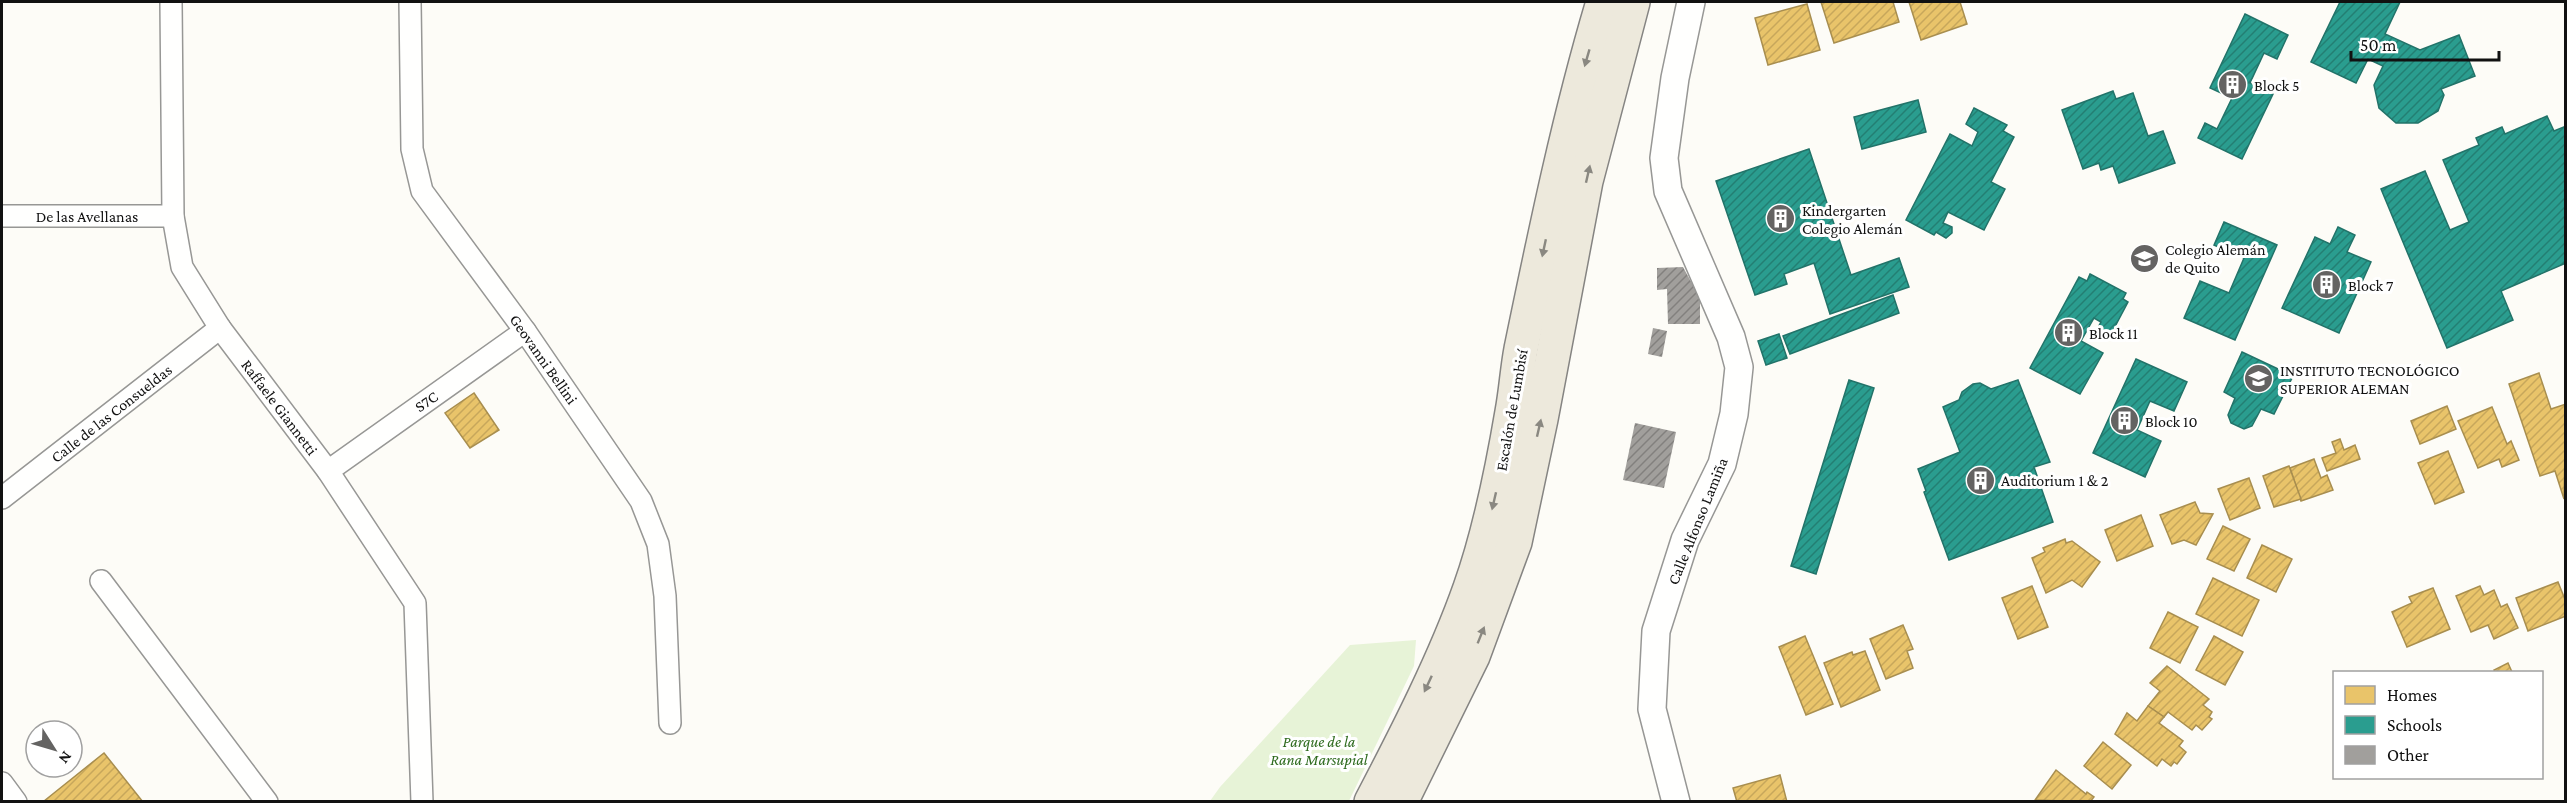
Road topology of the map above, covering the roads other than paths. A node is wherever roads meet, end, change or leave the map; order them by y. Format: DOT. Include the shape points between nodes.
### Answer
graph roads {
  1 [pos="171,2"];
  2 [pos="410,2"];
  3 [pos="1603,2"];
  4 [pos="1633,2"];
  5 [pos="1691,2"];
  6 [pos="2,216"];
  7 [pos="173,216"];
  8 [pos="220,328"];
  9 [pos="525,331"];
  10 [pos="328,471"];
  11 [pos="2,498"];
  12 [pos="101,581"];
  13 [pos="670,723"];
  14 [pos="2,783"];
  15 [pos="15,801"];
  16 [pos="267,801"];
  17 [pos="422,801"];
  18 [pos="1371,801"];
  19 [pos="1401,801"];
  20 [pos="1676,801"];
  1 -- 7 [label="street, Raffaele Giannetti"];
  2 -- 9 [label="street, Geovanni Bellini" via="412,149 422,191"];
  3 -- 18 [label="main road, Escalón de Lumbisí, one-way" via="1572,110 1487,531 1447,644"];
  19 -- 4 [label="main road, Escalón de Lumbisí, one-way" via="1473,656 1515,542 1586,181"];
  5 -- 20 [label="street, Calle Alfonso Lamiña" via="1664,158 1668,191 1731,337 1739,367 1734,414 1722,464 1686,540 1656,631 1652,709"];
  6 -- 7 [label="street, De las Avellanas"];
  7 -- 8 [label="street, Raffaele Giannetti" via="182,267"];
  8 -- 10 [label="street, Raffaele Giannetti"];
  8 -- 11 [label="street, Calle de las Consueldas"];
  9 -- 10 [label="street, S7C"];
  9 -- 13 [label="street, Geovanni Bellini" via="641,501 658,544 665,596"];
  10 -- 17 [label="street, Raffaele Giannetti" via="415,603"];
  12 -- 16 [label="street"];
  14 -- 15 [label="street"];
}
